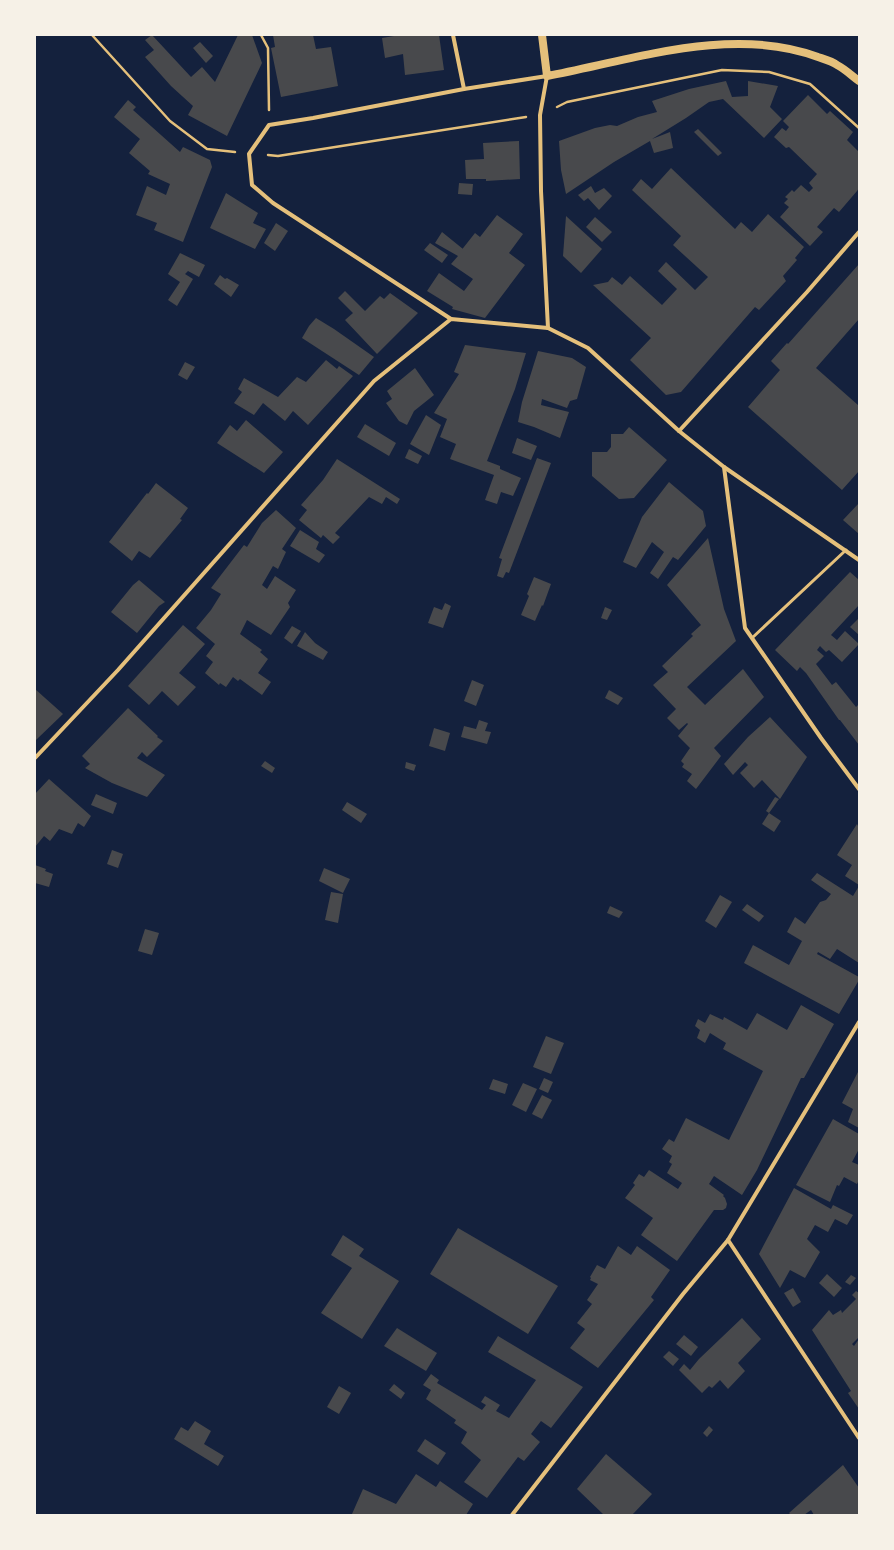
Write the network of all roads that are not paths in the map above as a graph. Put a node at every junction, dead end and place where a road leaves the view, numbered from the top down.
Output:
1 (453, 35) edge
2 (542, 35) edge
3 (547, 76) junction
4 (859, 81) edge
5 (464, 89) junction
6 (859, 232) edge
7 (451, 319) junction
8 (548, 328) junction
9 (679, 431) junction
10 (724, 467) junction
11 (846, 550) junction
12 (859, 560) edge
13 (752, 638) junction
14 (35, 758) edge
15 (859, 789) edge
16 (859, 1022) edge
17 (728, 1240) junction
18 (859, 1438) edge
19 (512, 1515) edge

1 - 5 street
2 - 3 main road
3 - 4 main road
3 - 5 street
3 - 8 street
5 - 7 street
6 - 9 street
7 - 8 street
7 - 14 street
8 - 9 street
9 - 10 street
10 - 11 street
10 - 13 street
11 - 12 street
11 - 13 lane
13 - 15 street
16 - 17 street
17 - 18 street
17 - 19 street

